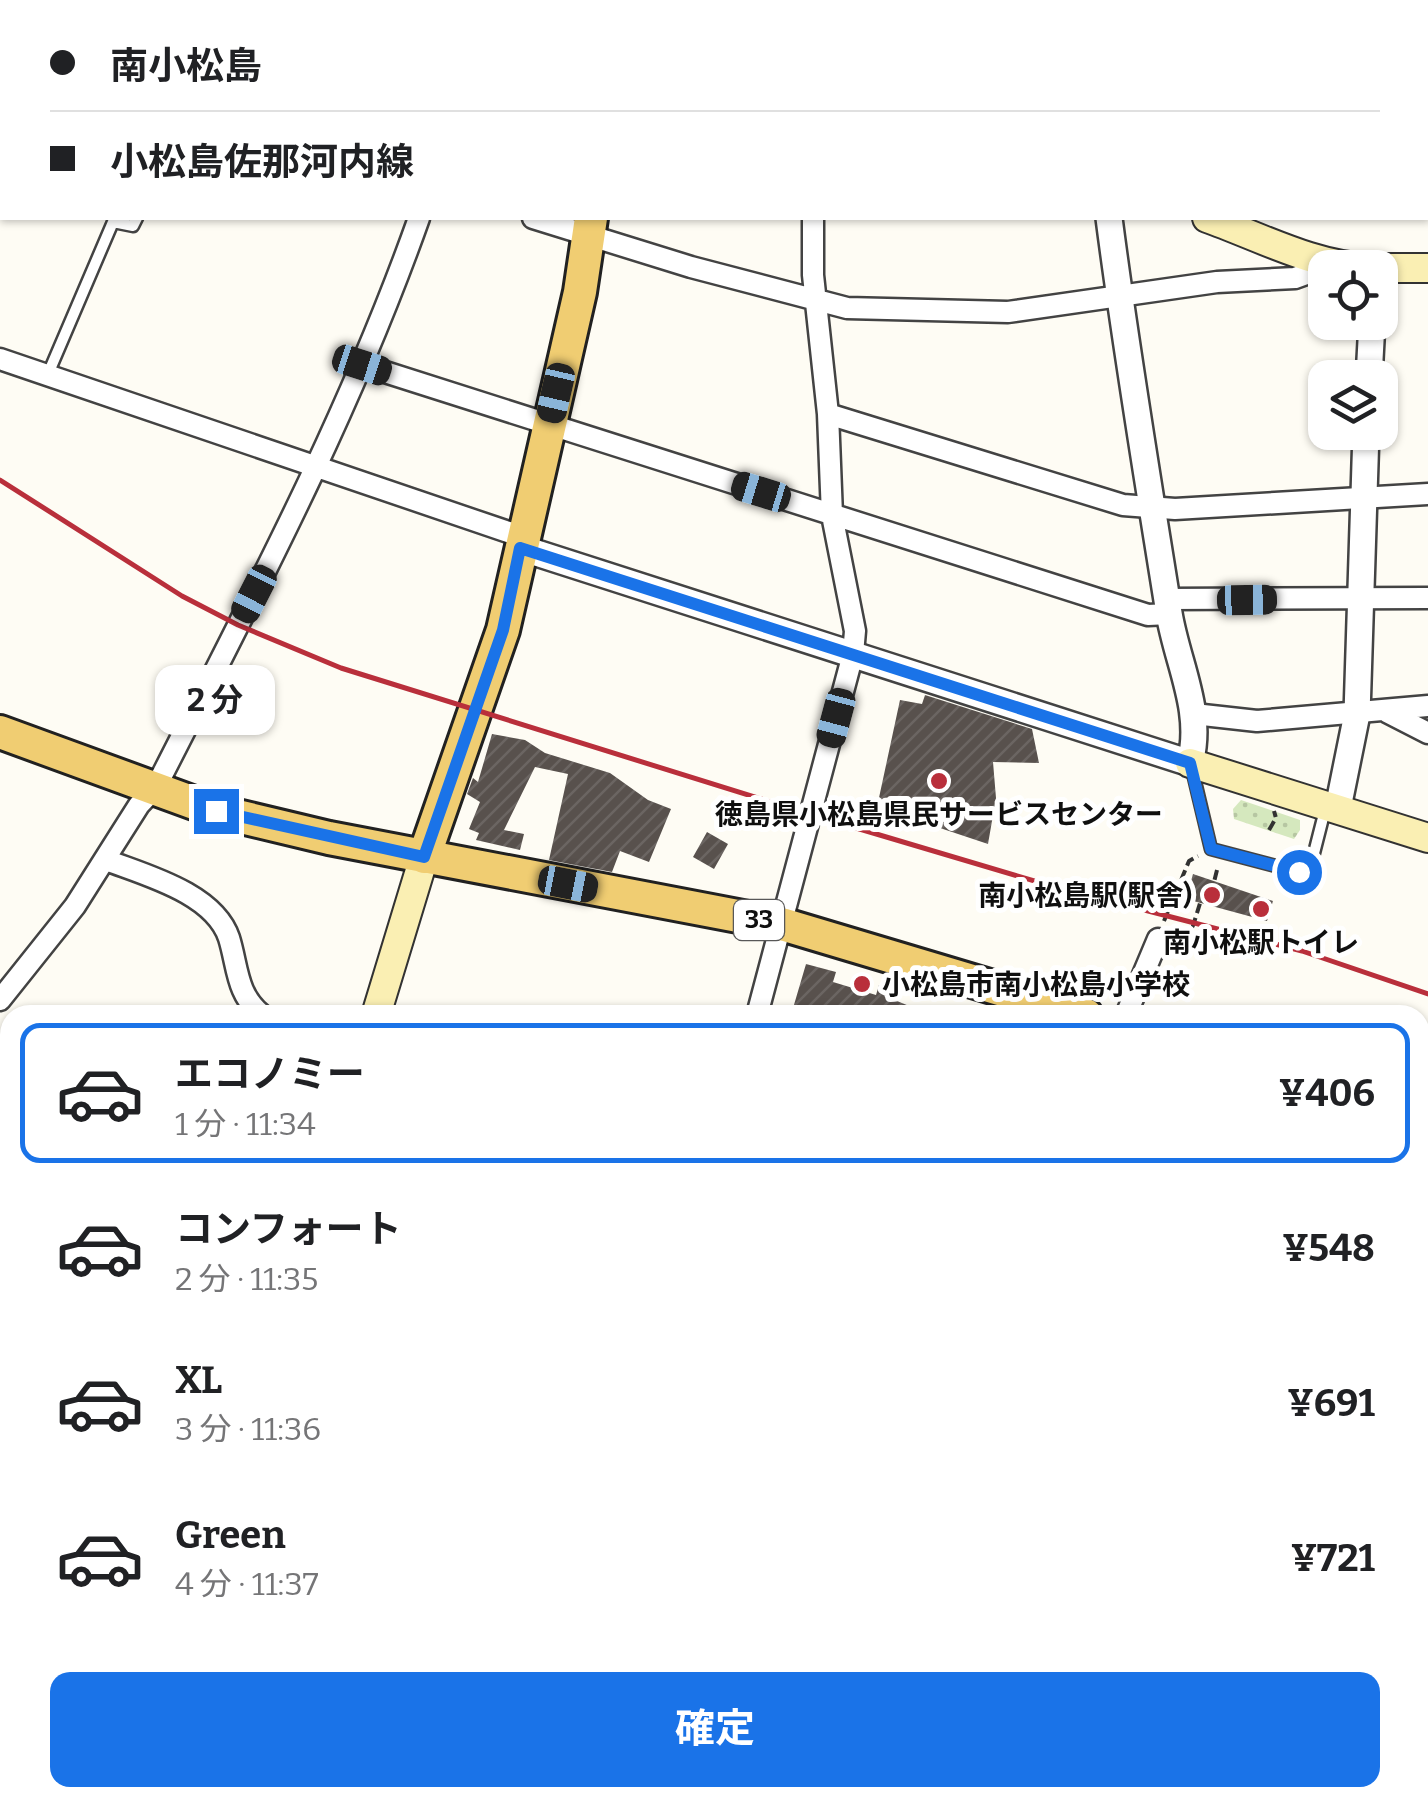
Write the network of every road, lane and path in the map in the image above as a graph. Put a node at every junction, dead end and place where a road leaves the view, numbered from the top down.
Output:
1 (0, 56) edge
2 (0, 66) edge
3 (136, 220) edge
4 (418, 220) edge
5 (547, 220) edge
6 (812, 220) edge
7 (1109, 220) edge
8 (1212, 220) edge
9 (590, 226) edge
10 (1308, 254) edge
11 (1398, 268) edge
12 (1428, 268) edge
13 (1308, 270) edge
14 (1119, 294) junction
15 (815, 302) junction
16 (0, 360) edge
17 (362, 365) junction
18 (48, 375) junction
19 (828, 414) junction
20 (548, 426) junction
21 (1365, 450) edge
22 (317, 468) junction
23 (1428, 494) edge
24 (1363, 498) junction
25 (1151, 508) junction
26 (832, 514) junction
27 (522, 542) junction
28 (1360, 598) junction
29 (1428, 598) edge
30 (1168, 607) junction
31 (854, 654) junction
32 (1428, 706) edge
33 (1387, 712) junction
34 (1194, 714) junction
35 (1357, 714) junction
36 (0, 732) edge
37 (1428, 732) edge
38 (1190, 763) junction
39 (156, 787) junction
40 (1332, 806) junction
41 (1274, 811) dead end
42 (1269, 830) dead end
43 (1428, 838) edge
44 (1211, 849) junction
45 (424, 857) junction
46 (106, 860) junction
47 (1217, 870) dead end
48 (785, 925) junction
49 (1158, 939) joint
50 (1260, 947) dead end
51 (0, 1000) edge
52 (255, 1005) edge
53 (379, 1005) edge
54 (760, 1005) edge
55 (1053, 1005) edge
56 (1130, 1005) edge

1 - 2 street
3 - 18 lane
4 - 17 street
5 - 9 street
6 - 15 street
7 - 14 street
8 - 10 main road
9 - 15 street
9 - 20 main road
11 - 12 main road
13 - 14 street
14 - 15 street
14 - 25 street
15 - 19 street
16 - 18 street
17 - 20 street
17 - 22 street
18 - 22 street
19 - 25 street
19 - 26 street
20 - 26 street
20 - 27 main road
21 - 24 street
22 - 27 street
22 - 39 street
23 - 24 street
24 - 25 street
24 - 28 street
25 - 30 street
26 - 30 street
26 - 31 street
27 - 31 street
27 - 45 main road
28 - 29 street
28 - 30 street
28 - 35 street
30 - 34 street
31 - 38 street
31 - 48 street
32 - 33 street
33 - 35 street
33 - 37 street
34 - 35 street
34 - 38 street
35 - 40 street
36 - 39 main road, 33
38 - 40 main road
38 - 44 lane
39 - 45 main road, 33
39 - 46 street
40 - 43 main road
40 - 44 lane
41 - 42 path
44 - 49 path
45 - 48 main road, 33
45 - 53 main road
46 - 51 street
46 - 52 street
47 - 50 path
48 - 54 street
48 - 55 main road, 33
49 - 56 street

